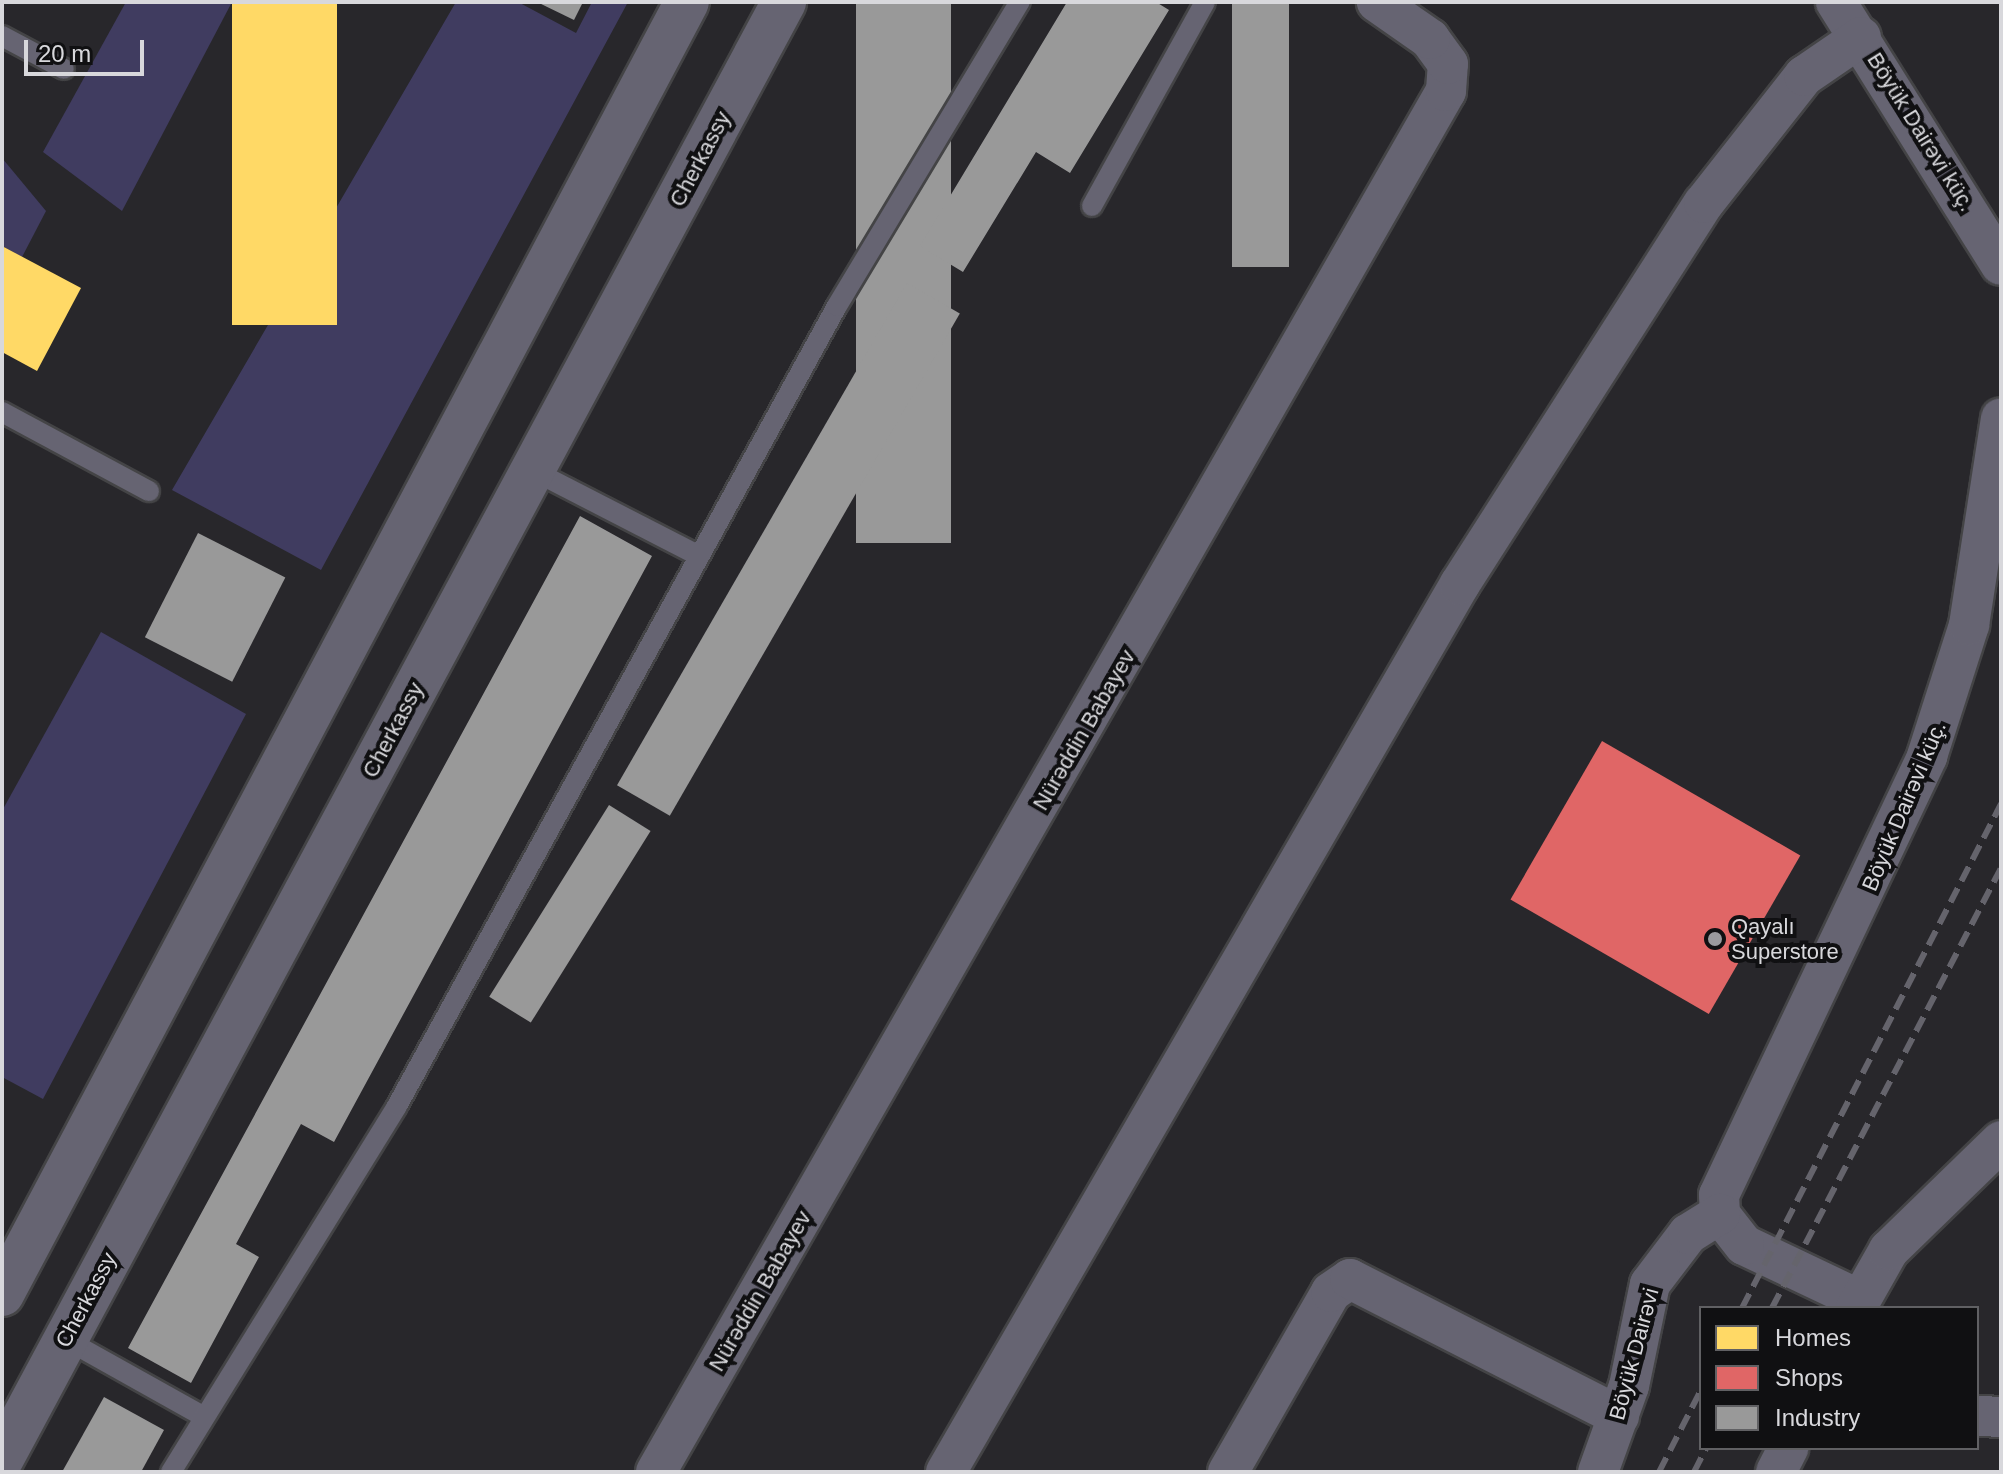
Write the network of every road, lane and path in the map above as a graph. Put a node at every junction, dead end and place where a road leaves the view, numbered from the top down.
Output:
1 (687, 2) edge
2 (784, 2) edge
3 (1020, 2) edge
4 (1205, 2) edge
5 (1377, 2) edge
6 (1836, 2) edge
7 (2, 36) edge
8 (1861, 37) junction
9 (64, 69) dead end
10 (1092, 206) dead end
11 (2001, 265) edge
12 (2, 412) edge
13 (2001, 418) edge
14 (532, 470) junction
15 (149, 491) dead end
16 (699, 556) junction
17 (2001, 1141) edge
18 (1720, 1214) junction
19 (2, 1294) edge
20 (1858, 1304) edge
21 (65, 1339) junction
22 (203, 1416) junction
23 (1619, 1416) junction
24 (1979, 1416) edge
25 (2001, 1417) edge
26 (1787, 1450) edge
27 (2, 1458) edge
28 (171, 1472) edge
29 (656, 1472) edge
30 (946, 1472) edge
31 (1228, 1472) edge
32 (1598, 1472) edge
33 (1776, 1472) edge

1 - 19 street
2 - 14 street, Cherkassy
3 - 16 lane
4 - 10 lane
5 - 29 street, Nürəddin Babayev
6 - 8 street, Böyük Dairəvi küç.
7 - 9 lane
8 - 11 street, Böyük Dairəvi küç.
8 - 30 street
12 - 15 lane
13 - 18 street, Böyük Dairəvi küç.
14 - 16 lane
14 - 21 street, Cherkassy
16 - 22 lane
17 - 20 street
18 - 20 street
18 - 23 street, Böyük Dairəvi
21 - 22 lane
21 - 27 street, Cherkassy
22 - 28 lane
23 - 31 street
23 - 32 street, Böyük Dairəvi
24 - 25 street
26 - 33 street

